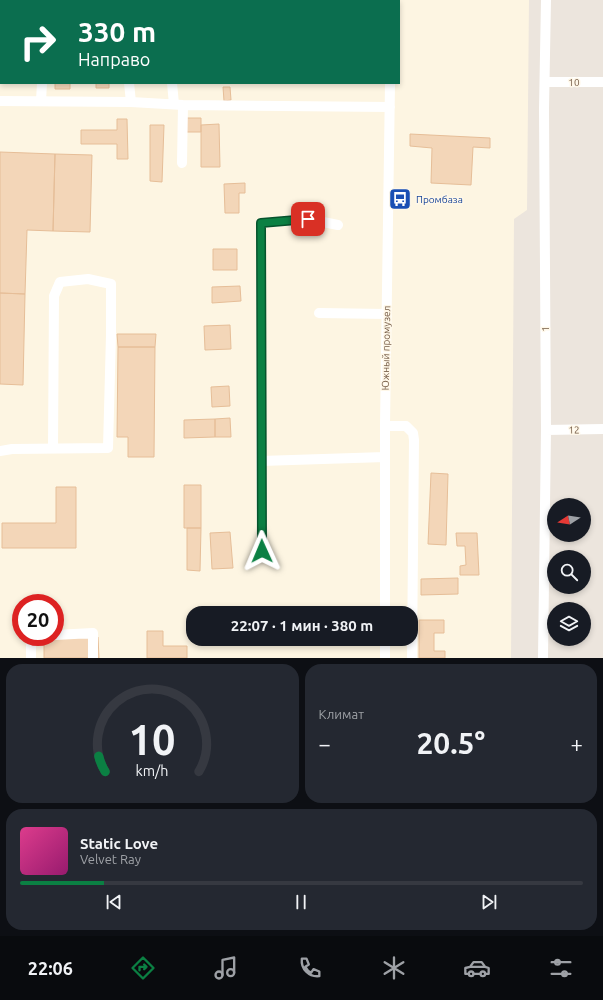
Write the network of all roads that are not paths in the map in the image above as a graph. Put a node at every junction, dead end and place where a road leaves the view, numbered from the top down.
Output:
1 (546, 0) edge
2 (545, 82) junction
3 (603, 82) edge
4 (42, 84) edge
5 (129, 84) edge
6 (172, 84) edge
7 (390, 84) edge
8 (0, 101) edge
9 (41, 101) junction
10 (131, 102) junction
11 (179, 105) junction
12 (390, 107) junction
13 (182, 163) dead end
14 (338, 225) dead end
15 (319, 312) dead end
16 (387, 314) junction
17 (385, 426) junction
18 (603, 429) edge
19 (546, 430) junction
20 (53, 448) junction
21 (0, 451) edge
22 (385, 456) junction
23 (261, 461) junction
24 (262, 551) dead end
25 (385, 606) edge
26 (64, 635) edge
27 (31, 646) edge
28 (385, 646) edge
29 (31, 658) edge
30 (93, 658) edge
31 (385, 658) edge
32 (412, 658) edge
33 (543, 658) edge

1 - 2 street, 1 / 1
2 - 3 street, 10 / 10
2 - 19 street, 1 / 1
4 - 9 street
5 - 10 street
6 - 11 street
7 - 12 street, Южный промузел
8 - 9 street
9 - 10 street
10 - 11 street
11 - 12 street
11 - 13 street
12 - 16 street, Южный промузел
14 - 23 street
15 - 16 street
16 - 17 street, Южный промузел
17 - 22 street, Южный промузел
17 - 32 street
18 - 19 street, 12 / 12
19 - 33 street, 1 / 1
20 - 20 street
20 - 21 street
22 - 23 street
22 - 25 street, Южный промузел
23 - 24 street
26 - 30 street
27 - 29 street
28 - 31 street

